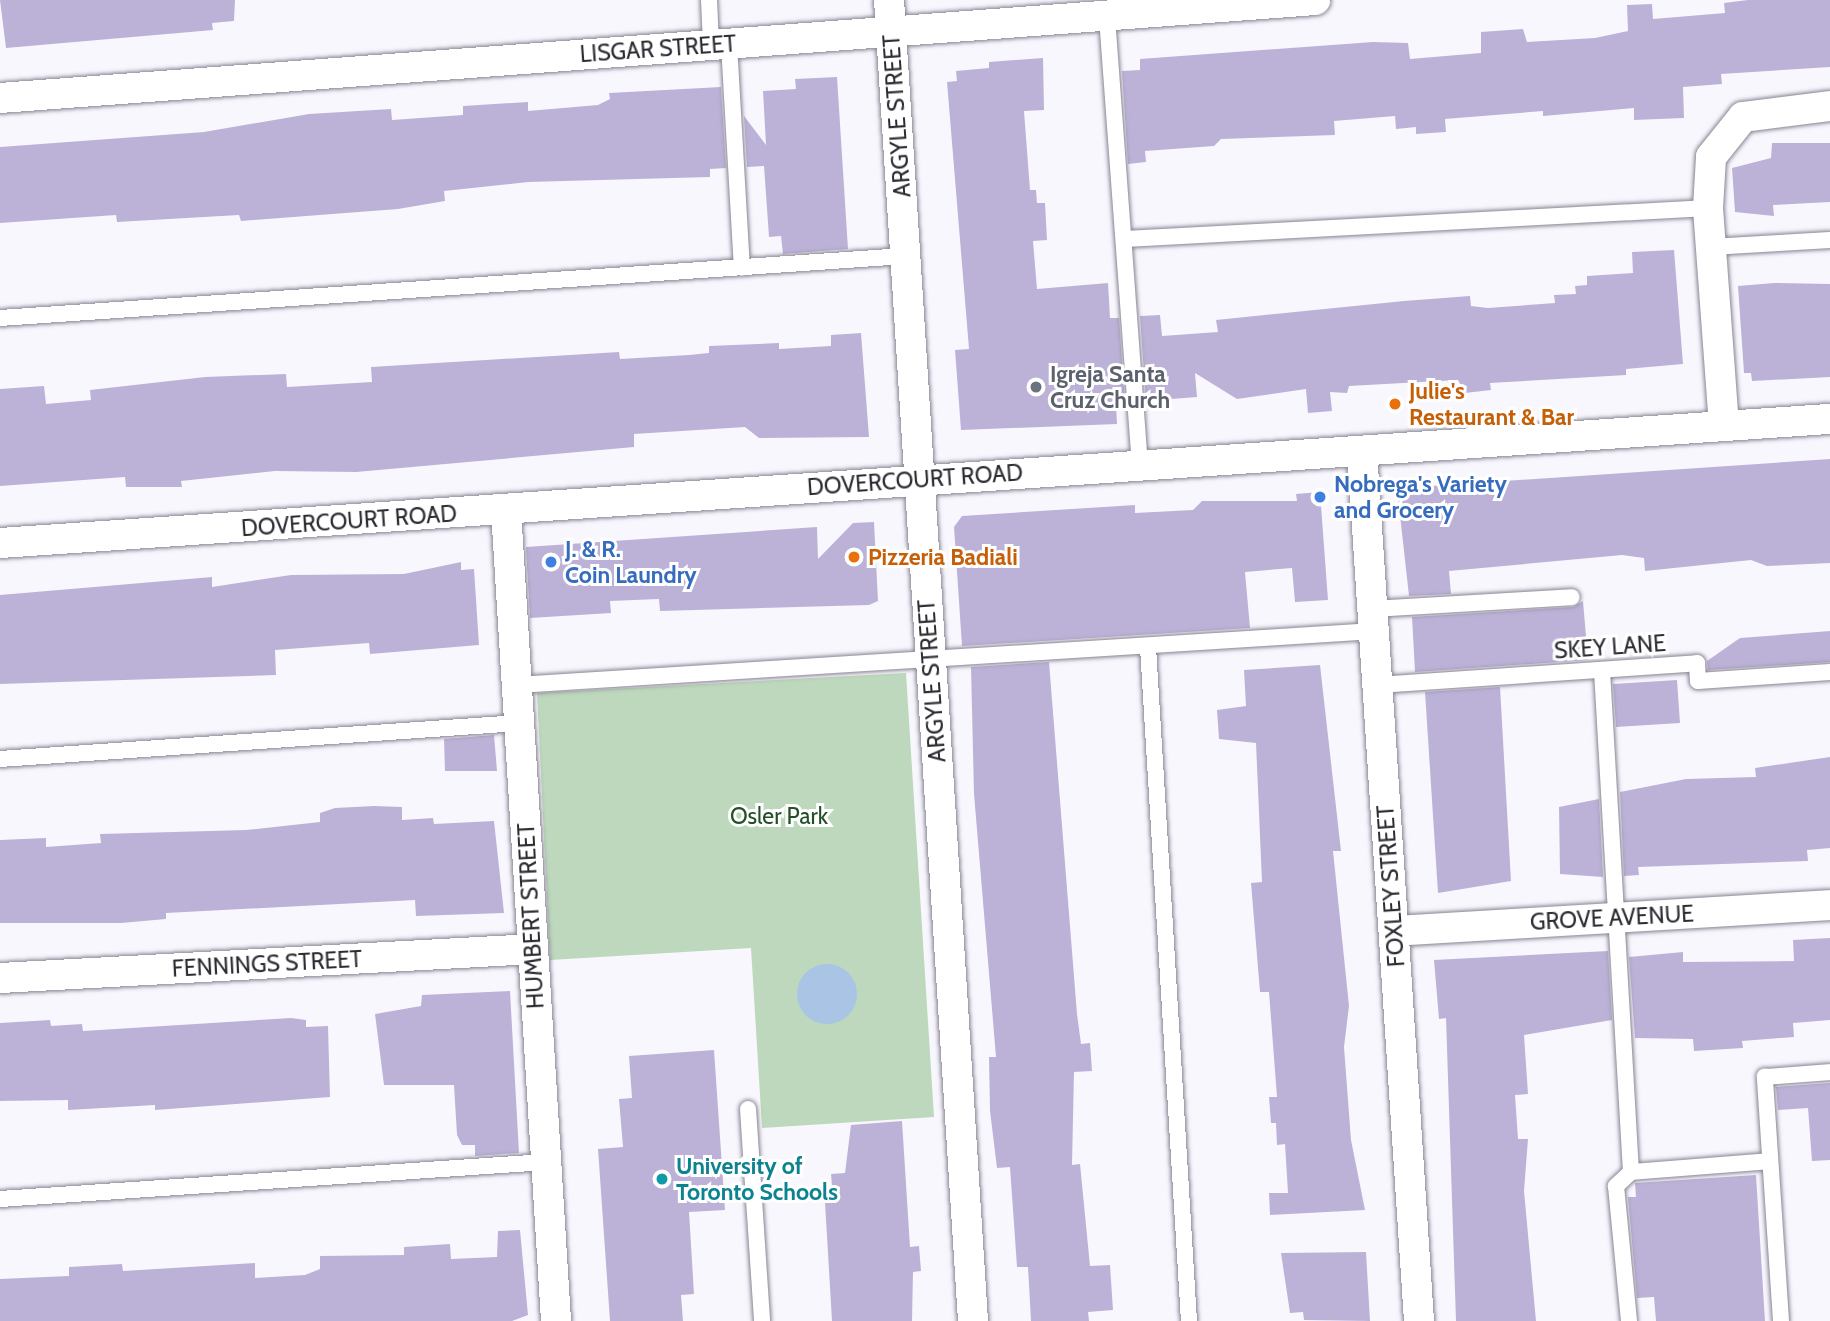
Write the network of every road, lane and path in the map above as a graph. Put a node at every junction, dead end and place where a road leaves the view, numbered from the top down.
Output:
1 (709, 0) edge
2 (889, 0) edge
3 (1315, 0) edge
4 (1070, 9) edge
5 (1107, 17) junction
6 (892, 34) junction
7 (720, 44) junction
8 (0, 98) edge
9 (1830, 106) edge
10 (1708, 208) junction
11 (1125, 239) junction
12 (1830, 240) edge
13 (1712, 247) junction
14 (905, 256) junction
15 (742, 268) junction
16 (0, 318) edge
17 (1830, 419) edge
18 (1724, 426) junction
19 (1362, 451) junction
20 (1140, 466) junction
21 (920, 479) junction
22 (506, 510) junction
23 (0, 543) edge
24 (1572, 597) dead end
25 (1373, 620) junction
26 (1148, 647) junction
27 (930, 661) junction
28 (1602, 671) junction
29 (1830, 672) edge
30 (517, 685) junction
31 (1378, 685) junction
32 (519, 723) junction
33 (0, 759) edge
34 (1830, 905) edge
35 (1615, 918) junction
36 (1394, 931) junction
37 (533, 949) junction
38 (0, 978) edge
39 (1830, 1072) edge
40 (748, 1109) dead end
41 (546, 1161) junction
42 (1770, 1161) junction
43 (1631, 1172) junction
44 (0, 1199) edge
45 (556, 1321) edge
46 (762, 1321) edge
47 (973, 1321) edge
48 (1189, 1321) edge
49 (1419, 1321) edge
50 (1629, 1321) edge
51 (1782, 1321) edge

1 - 7 lane
2 - 6 street, ARGYLE STREET
3 - 5 street, LISGAR STREET
4 - 5 street, LISGAR STREET
4 - 6 street, LISGAR STREET
5 - 11 lane
6 - 7 street, LISGAR STREET
6 - 14 street, ARGYLE STREET
7 - 8 street, LISGAR STREET
7 - 15 lane
9 - 10 street
10 - 11 lane
10 - 13 street
11 - 20 lane
12 - 13 lane
13 - 18 street
14 - 15 lane
14 - 21 street, ARGYLE STREET
15 - 16 lane
17 - 18 street, DOVERCOURT ROAD
18 - 19 street, DOVERCOURT ROAD
19 - 20 street, DOVERCOURT ROAD
19 - 25 street, FOXLEY STREET
20 - 21 street, DOVERCOURT ROAD
21 - 22 street, DOVERCOURT ROAD
21 - 27 street, ARGYLE STREET
22 - 23 street, DOVERCOURT ROAD
22 - 30 street, HUMBERT STREET
24 - 25 lane
25 - 26 lane
25 - 31 street, FOXLEY STREET
26 - 27 lane
26 - 48 lane
27 - 30 lane
27 - 47 street, ARGYLE STREET
28 - 29 lane, SKEY LANE
28 - 31 lane, SKEY LANE
28 - 35 lane
30 - 32 street, HUMBERT STREET
31 - 36 street, FOXLEY STREET
32 - 33 lane
32 - 37 street, HUMBERT STREET
34 - 35 street, GROVE AVENUE
35 - 36 street, GROVE AVENUE
35 - 43 lane
36 - 49 street, FOXLEY STREET
37 - 38 street, FENNINGS STREET
37 - 41 street, HUMBERT STREET
39 - 42 lane
40 - 46 lane
41 - 44 lane
41 - 45 street, HUMBERT STREET
42 - 43 lane
42 - 51 lane
43 - 50 lane

